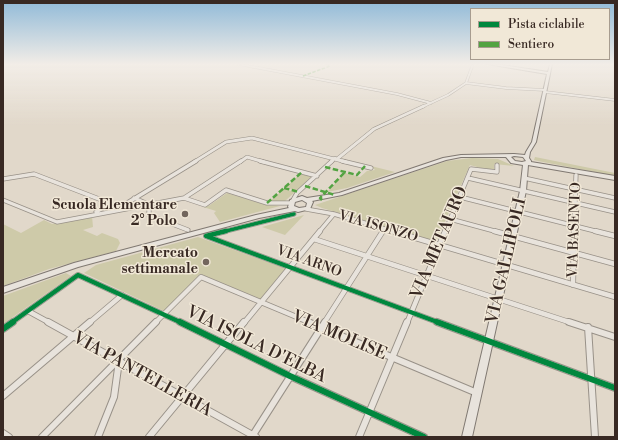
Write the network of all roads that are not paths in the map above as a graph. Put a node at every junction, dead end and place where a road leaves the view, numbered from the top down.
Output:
1 (347, 85) edge
2 (464, 85) edge
3 (478, 85) edge
4 (546, 85) edge
5 (545, 91) junction
6 (615, 100) edge
7 (431, 103) junction
8 (534, 142) junction
9 (336, 158) junction
10 (512, 158) junction
11 (527, 161) junction
12 (497, 165) dead end
13 (371, 168) dead end
14 (576, 175) dead end
15 (317, 176) junction
16 (468, 178) junction
17 (524, 178) junction
18 (615, 178) edge
19 (3, 179) edge
20 (575, 189) junction
21 (300, 191) junction
22 (523, 191) junction
23 (460, 197) junction
24 (134, 198) junction
25 (184, 198) junction
26 (615, 198) edge
27 (3, 200) edge
28 (291, 202) junction
29 (574, 202) junction
30 (111, 203) junction
31 (307, 203) junction
32 (149, 204) junction
33 (119, 208) junction
34 (294, 211) junction
35 (518, 212) junction
36 (615, 212) edge
37 (93, 214) junction
38 (334, 214) junction
39 (258, 216) junction
40 (450, 219) junction
41 (575, 226) junction
42 (384, 229) junction
43 (188, 230) dead end
44 (512, 235) junction
45 (615, 236) edge
46 (314, 238) junction
47 (439, 245) junction
48 (574, 252) junction
49 (366, 256) junction
50 (615, 264) edge
51 (506, 265) junction
52 (290, 267) junction
53 (426, 275) junction
54 (573, 285) junction
55 (346, 288) junction
56 (3, 290) edge
57 (122, 295) junction
58 (615, 297) edge
59 (498, 299) junction
60 (261, 303) junction
61 (28, 311) junction
62 (411, 311) junction
63 (164, 314) junction
64 (321, 328) junction
65 (588, 328) junction
66 (3, 329) edge
67 (73, 337) junction
68 (615, 337) edge
69 (489, 342) junction
70 (227, 344) junction
71 (392, 358) junction
72 (119, 361) junction
73 (290, 376) junction
74 (592, 380) junction
75 (615, 388) edge
76 (477, 393) junction
77 (3, 396) edge
78 (182, 397) junction
79 (369, 412) junction
80 (3, 433) edge
81 (151, 436) edge
82 (255, 436) edge
83 (9, 437) edge
84 (42, 437) edge
85 (98, 437) edge
86 (359, 437) edge
87 (424, 437) edge
88 (467, 437) edge
89 (595, 437) edge

1 - 7 street
2 - 7 street
3 - 5 street
4 - 5 main road, VIA GALLIPOLI
5 - 6 street
5 - 8 main road, VIA GALLIPOLI
7 - 9 street
8 - 10 main road
8 - 11 main road, VIA GALLIPOLI
9 - 13 street
9 - 15 street
9 - 24 street
10 - 11 main road
10 - 11 main road
10 - 17 main road, VIA GALLIPOLI
10 - 31 main road
11 - 17 main road, VIA GALLIPOLI
11 - 18 main road
12 - 16 street, VIA METAURO
14 - 20 street, VIA BASENTO
15 - 21 street
15 - 25 street
16 - 22 street
16 - 23 street, VIA METAURO
17 - 20 street
17 - 22 main road, VIA GALLIPOLI
19 - 30 street
20 - 26 street
20 - 29 street, VIA BASENTO
21 - 28 street
21 - 31 street
22 - 29 street
22 - 35 main road, VIA GALLIPOLI
23 - 35 street
23 - 40 street, VIA METAURO
24 - 32 street
24 - 33 street
25 - 28 street
25 - 32 street
27 - 37 street
28 - 31 main road
28 - 34 main road
28 - 39 main road
29 - 36 street
29 - 41 street, VIA BASENTO
30 - 33 street
30 - 37 street
31 - 34 main road
31 - 38 street, VIA ISONZO
32 - 33 street
32 - 43 street
33 - 37 street
34 - 39 main road
34 - 52 street, VIA ARNO
35 - 41 street
35 - 44 main road, VIA GALLIPOLI
38 - 42 street, VIA ISONZO
38 - 46 street
39 - 56 main road
40 - 44 street
40 - 47 street, VIA METAURO
41 - 45 street
41 - 48 street, VIA BASENTO
42 - 47 street, VIA ISONZO
42 - 49 street
44 - 48 street
44 - 51 main road, VIA GALLIPOLI
46 - 49 street
46 - 52 street
47 - 51 street, VIA ISONZO
47 - 53 street, VIA METAURO
48 - 50 street
48 - 54 street, VIA BASENTO
49 - 53 street
49 - 55 street
51 - 54 street, VIA ISONZO
51 - 59 main road, VIA GALLIPOLI
52 - 55 street, VIA ARNO
52 - 60 street
53 - 59 street
53 - 62 street, VIA METAURO
54 - 58 street, VIA ISONZO
55 - 62 street, VIA ARNO
55 - 64 street
57 - 61 street, VIA ISOLA D'ELBA
57 - 63 street, VIA ISOLA D'ELBA
57 - 67 street
59 - 65 street
59 - 69 main road, VIA GALLIPOLI
60 - 63 street, VIA MOLISE
60 - 64 street, VIA MOLISE
60 - 70 street
61 - 66 street
61 - 67 street, VIA PANTELLERIA
62 - 69 street, VIA ARNO
62 - 71 street, VIA METAURO
63 - 70 street, VIA ISOLA D'ELBA
63 - 72 street
64 - 71 street, VIA MOLISE
64 - 73 street
65 - 68 street
65 - 74 street
67 - 72 street, VIA PANTELLERIA
67 - 77 street
69 - 74 street, VIA ARNO
69 - 76 main road, VIA GALLIPOLI
70 - 73 street, VIA ISOLA D'ELBA
70 - 78 street
71 - 76 street, VIA MOLISE
71 - 79 street, VIA METAURO
72 - 78 street, VIA PANTELLERIA
72 - 84 street
72 - 85 street
73 - 79 street, VIA ISOLA D'ELBA
73 - 82 street
74 - 75 street, VIA ARNO
74 - 89 street
76 - 88 main road, VIA GALLIPOLI
78 - 81 street
78 - 82 street, VIA PANTELLERIA
79 - 86 street, VIA METAURO
79 - 87 street, VIA ISOLA D'ELBA
80 - 83 street

